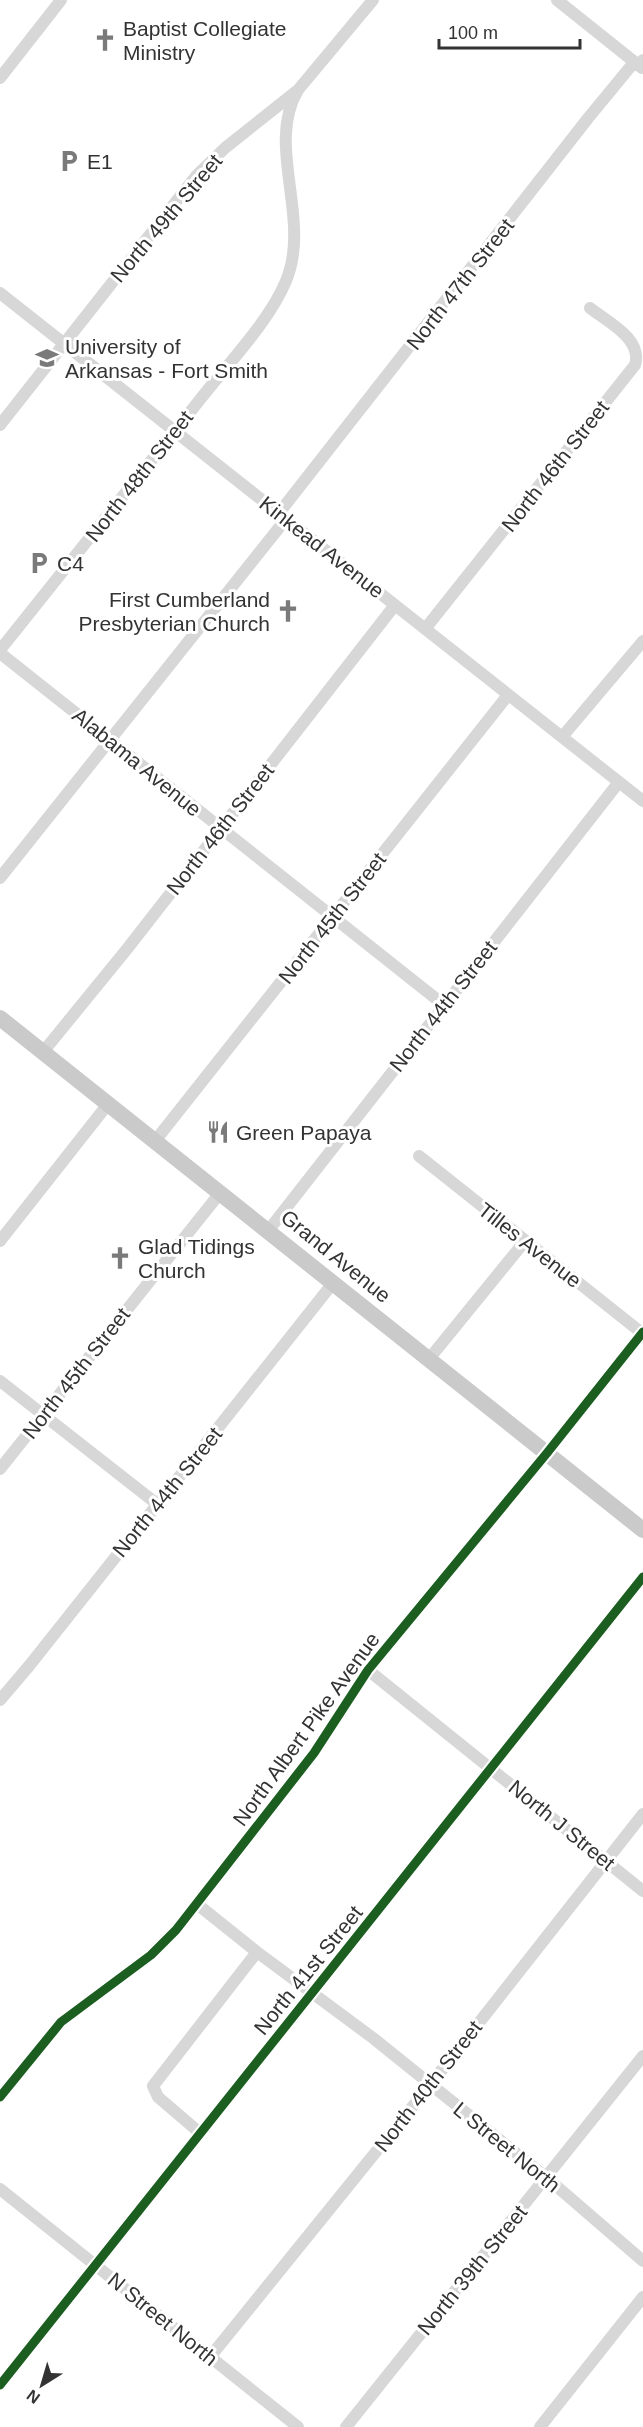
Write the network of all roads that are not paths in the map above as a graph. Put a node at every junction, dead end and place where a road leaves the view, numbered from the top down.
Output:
1 (61, 0) edge
2 (373, 0) edge
3 (557, 0) edge
4 (641, 64) edge
5 (0, 78) edge
6 (298, 90) junction
7 (0, 293) edge
8 (590, 308) dead end
9 (64, 345) junction
10 (0, 425) edge
11 (175, 431) junction
12 (283, 516) junction
13 (395, 605) junction
14 (425, 629) junction
15 (643, 641) edge
16 (0, 651) edge
17 (508, 695) junction
18 (562, 737) junction
19 (110, 740) junction
20 (619, 782) junction
21 (643, 801) edge
22 (220, 829) junction
23 (0, 878) edge
24 (332, 917) junction
25 (444, 1005) junction
26 (0, 1018) edge
27 (43, 1052) junction
28 (108, 1104) junction
29 (155, 1141) junction
30 (419, 1156) dead end
31 (220, 1193) junction
32 (268, 1231) junction
33 (0, 1241) edge
34 (525, 1241) junction
35 (333, 1283) junction
36 (641, 1338) edge
37 (429, 1359) junction
38 (0, 1381) edge
39 (43, 1415) junction
40 (547, 1453) junction
41 (0, 1469) edge
42 (157, 1504) junction
43 (643, 1530) edge
44 (643, 1577) edge
45 (368, 1670) junction
46 (0, 1700) edge
47 (490, 1768) junction
48 (643, 1814) edge
49 (606, 1861) junction
50 (643, 1891) edge
51 (197, 1904) junction
52 (257, 1952) junction
53 (312, 1994) junction
54 (643, 2056) edge
55 (430, 2085) junction
56 (0, 2097) edge
57 (200, 2133) junction
58 (547, 2178) junction
59 (0, 2189) edge
60 (643, 2261) edge
61 (95, 2265) junction
62 (643, 2297) edge
63 (210, 2357) junction
64 (0, 2385) edge
65 (298, 2427) edge
66 (346, 2427) edge
67 (540, 2427) edge

1 - 5 street
2 - 6 street, North 49th Street
3 - 4 street
4 - 12 street, North 47th Street
6 - 9 street, North 49th Street
6 - 11 street, North 48th Street
7 - 9 street, Kinkead Avenue
8 - 14 street, North 46th Street
9 - 10 street, North 49th Street
9 - 11 street, Kinkead Avenue
11 - 12 street, Kinkead Avenue
11 - 16 street, North 48th Street
12 - 13 street, Kinkead Avenue
12 - 19 street, North 47th Street
13 - 14 street, Kinkead Avenue
13 - 22 street, North 46th Street
14 - 17 street, Kinkead Avenue
15 - 18 street
16 - 19 street, Alabama Avenue
17 - 18 street, Kinkead Avenue
17 - 24 street, North 45th Street
18 - 20 street, Kinkead Avenue
19 - 22 street, Alabama Avenue
19 - 23 street, North 47th Street
20 - 21 street, Kinkead Avenue
20 - 25 street, North 44th Street
22 - 24 street, Alabama Avenue
22 - 27 street, North 46th Street
24 - 25 street, Alabama Avenue
24 - 29 street, North 45th Street
25 - 32 street, North 44th Street
26 - 27 main road, Grand Avenue
27 - 28 main road, Grand Avenue
28 - 29 main road, Grand Avenue
28 - 33 street
29 - 31 main road, Grand Avenue
30 - 34 street, Tilles Avenue
31 - 32 main road, Grand Avenue
31 - 39 street, North 45th Street
32 - 35 main road, Grand Avenue
34 - 36 street, Tilles Avenue
34 - 37 street
35 - 37 main road, Grand Avenue
35 - 42 street, North 44th Street
36 - 40 street, North Albert Pike Avenue
37 - 40 main road, Grand Avenue
38 - 39 street
39 - 41 street, North 45th Street
39 - 42 street
40 - 43 main road, Grand Avenue
40 - 45 street, North Albert Pike Avenue
42 - 46 street, North 44th Street
44 - 47 street, North 41st Street
45 - 47 street, North J Street
45 - 51 street, North Albert Pike Avenue
47 - 49 street, North J Street
47 - 53 street, North 41st Street
48 - 49 street, North 40th Street
49 - 50 street, North J Street
49 - 55 street, North 40th Street
51 - 52 street, L Street North
51 - 56 street, North Albert Pike Avenue
52 - 53 street, L Street North
52 - 57 street
53 - 55 street, L Street North
53 - 57 street, North 41st Street
54 - 58 street, North 39th Street
55 - 58 street, L Street North
55 - 63 street, North 40th Street
57 - 61 street, North 41st Street
58 - 60 street, L Street North
58 - 66 street, North 39th Street
59 - 61 street, N Street North
61 - 63 street, N Street North
61 - 64 street, North 41st Street
62 - 67 street
63 - 65 street, N Street North

